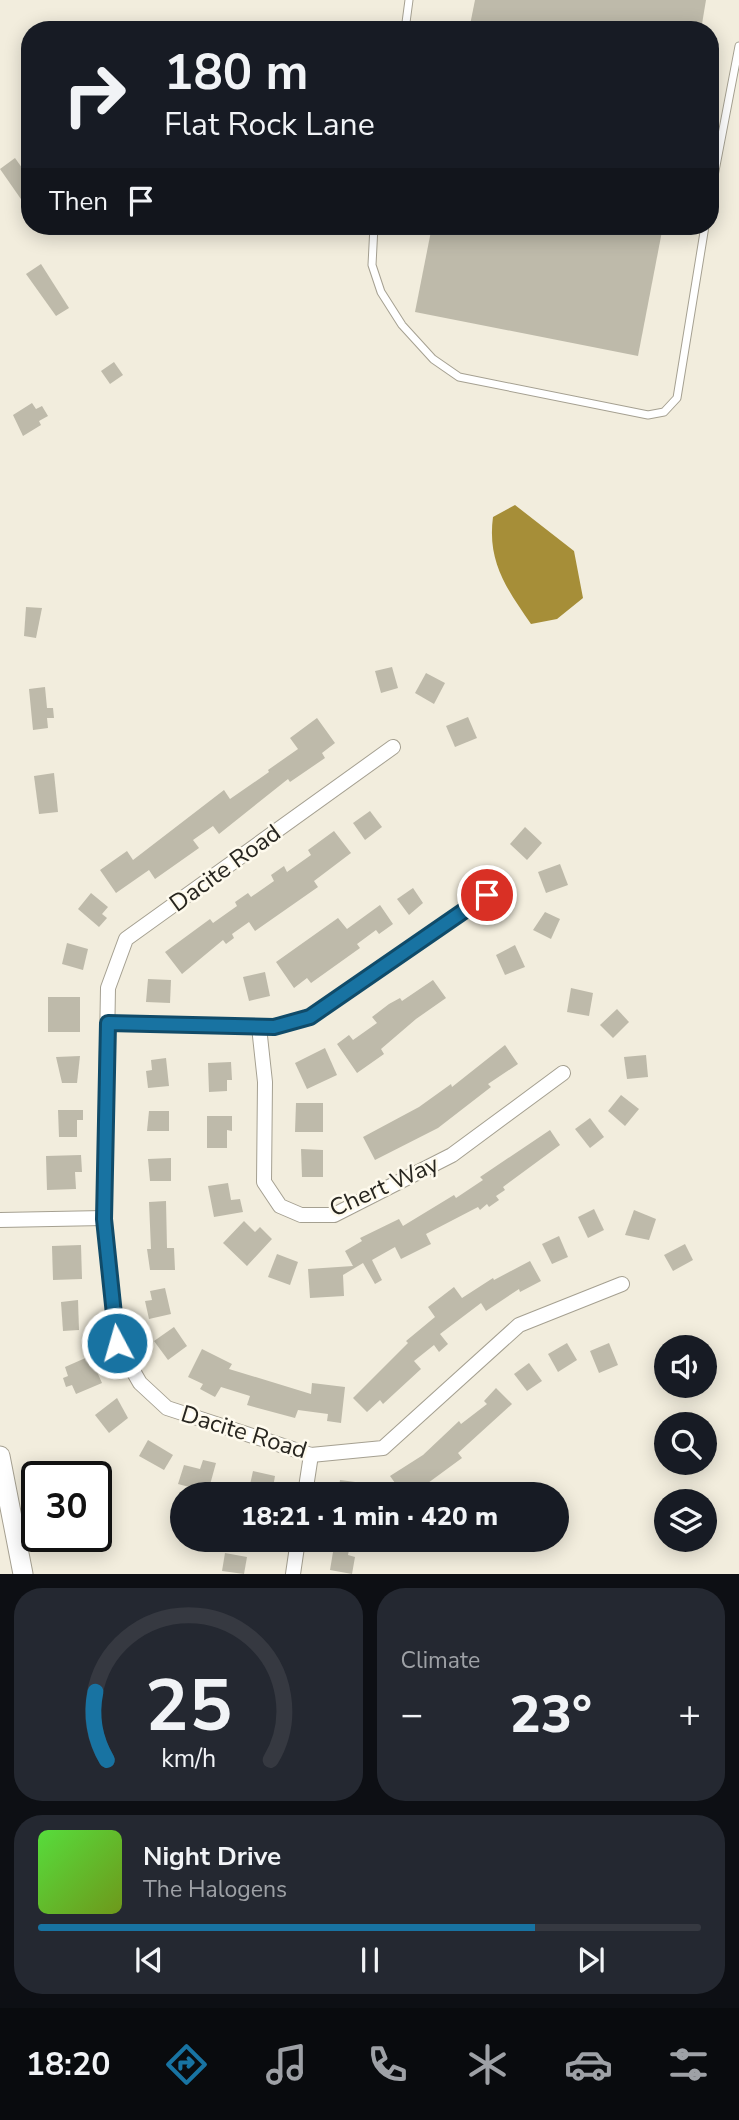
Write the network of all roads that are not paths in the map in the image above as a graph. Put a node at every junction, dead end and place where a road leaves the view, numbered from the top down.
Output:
1 (409, 0) edge
2 (406, 21) edge
3 (739, 46) edge
4 (719, 150) edge
5 (374, 235) edge
6 (704, 235) edge
7 (393, 747) dead end
8 (487, 895) dead end
9 (108, 1023) junction
10 (259, 1027) junction
11 (563, 1073) dead end
12 (104, 1219) junction
13 (0, 1220) edge
14 (622, 1284) dead end
15 (311, 1455) junction
16 (0, 1456) edge
17 (307, 1482) edge
18 (297, 1552) edge
19 (23, 1574) edge
20 (293, 1574) edge

1 - 2 lane
3 - 4 lane
5 - 6 lane
7 - 9 street, Dacite Road
8 - 10 street
9 - 10 street
9 - 12 street, Dacite Road
10 - 11 street, Chert Way
12 - 13 street
12 - 15 street, Dacite Road
14 - 15 street, Dacite Road
15 - 17 street
16 - 19 main road
18 - 20 street

